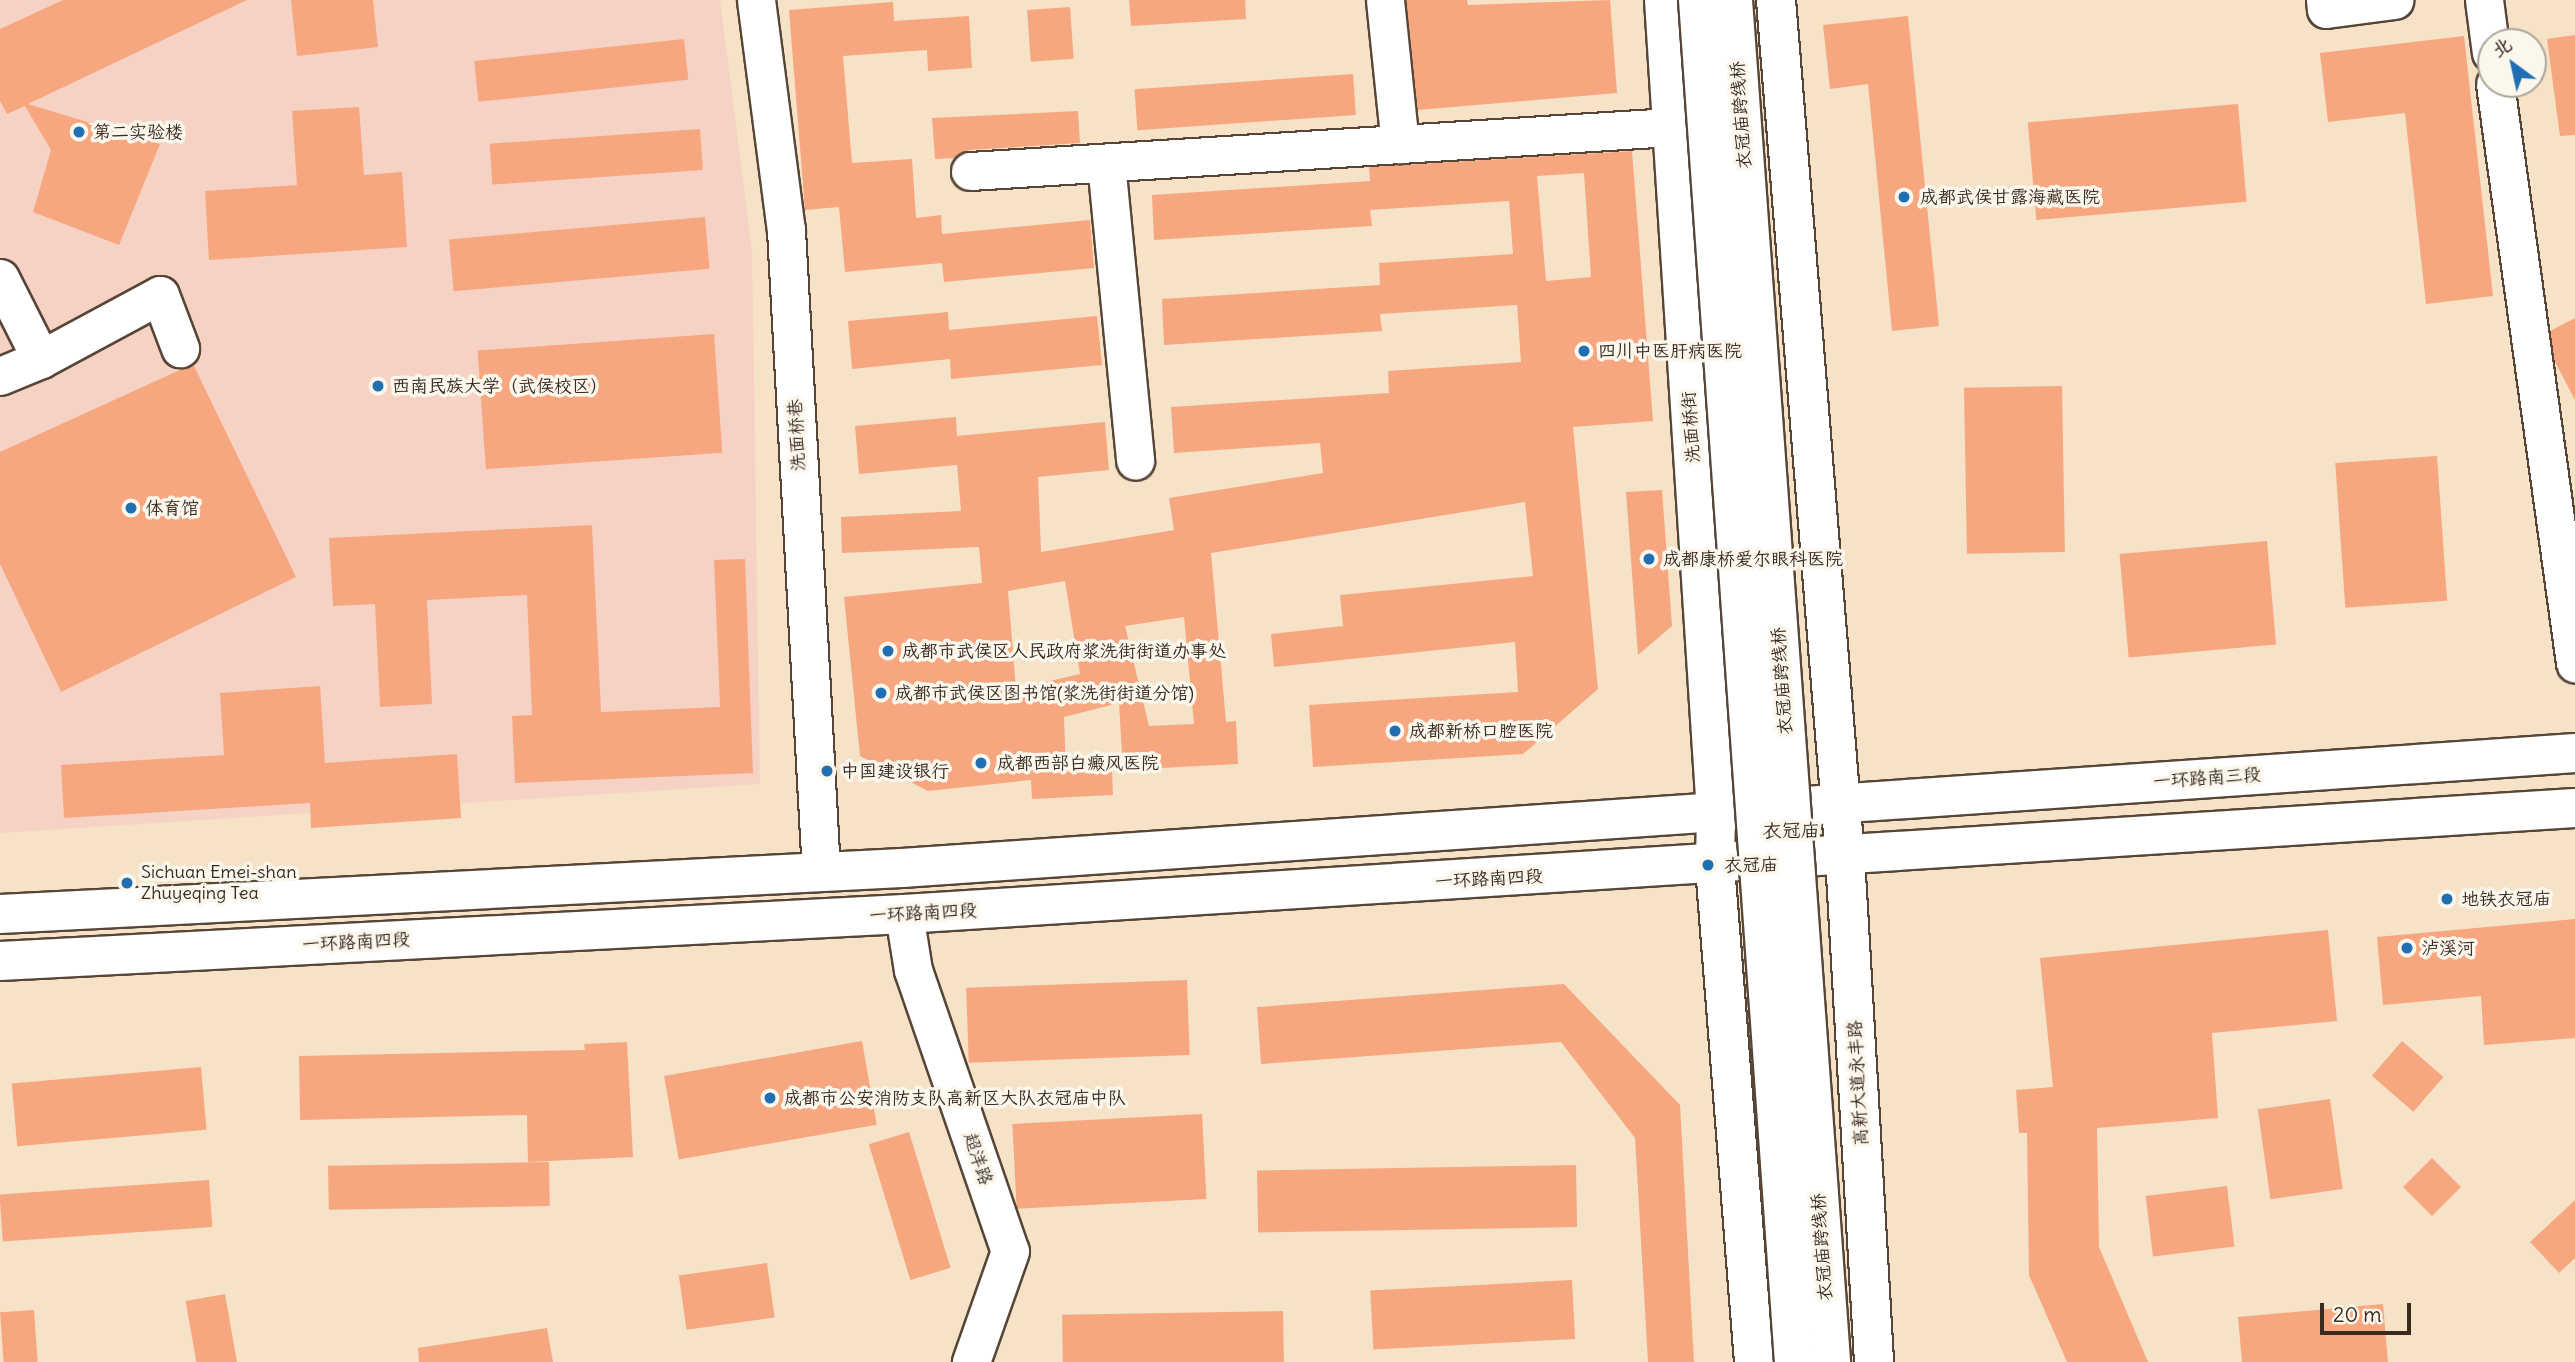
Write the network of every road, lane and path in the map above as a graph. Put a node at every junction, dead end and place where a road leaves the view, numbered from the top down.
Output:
1 (757, 0) edge
2 (1385, 0) edge
3 (1664, 0) edge
4 (1698, 0) edge
5 (1733, 0) edge
6 (1776, 0) edge
7 (2325, 0) edge
8 (2394, 0) edge
9 (2484, 0) edge
10 (2488, 28) edge
11 (2497, 98) edge
12 (1672, 127) junction
13 (1401, 144) junction
14 (1106, 163) junction
15 (970, 171) dead end
16 (0, 278) edge
17 (180, 348) dead end
18 (41, 359) junction
19 (0, 376) edge
20 (1135, 461) dead end
21 (2575, 663) edge
22 (2575, 753) edge
23 (1839, 803) junction
24 (2575, 808) edge
25 (1716, 811) junction
26 (1845, 857) junction
27 (1715, 866) junction
28 (821, 872) junction
29 (0, 914) edge
30 (904, 914) junction
31 (0, 961) edge
32 (971, 1362) edge
33 (1754, 1362) edge
34 (1794, 1362) edge
35 (1830, 1362) edge
36 (1874, 1362) edge

1 - 28 street, 洗面桥巷
2 - 13 street
3 - 12 main road, 洗面桥街
4 - 34 main road, 衣冠庙跨线桥, bridge
5 - 35 main road, 衣冠庙跨线桥, bridge
6 - 23 main road
7 - 8 street
9 - 10 street
11 - 21 street
12 - 13 street
12 - 25 main road, 洗面桥街
13 - 14 street
14 - 15 street
14 - 20 street
16 - 18 street
17 - 18 street
18 - 19 street
22 - 23 main road, 一环路南三段
23 - 25 main road
23 - 26 main road, 高新大道永丰路
24 - 26 main road
25 - 27 main road
25 - 28 main road
26 - 27 main road, 一环路南四段
26 - 36 main road, 高新大道永丰路
27 - 30 main road, 一环路南四段
27 - 33 main road
28 - 29 main road
30 - 31 main road, 一环路南四段
30 - 32 street, 超洋路

